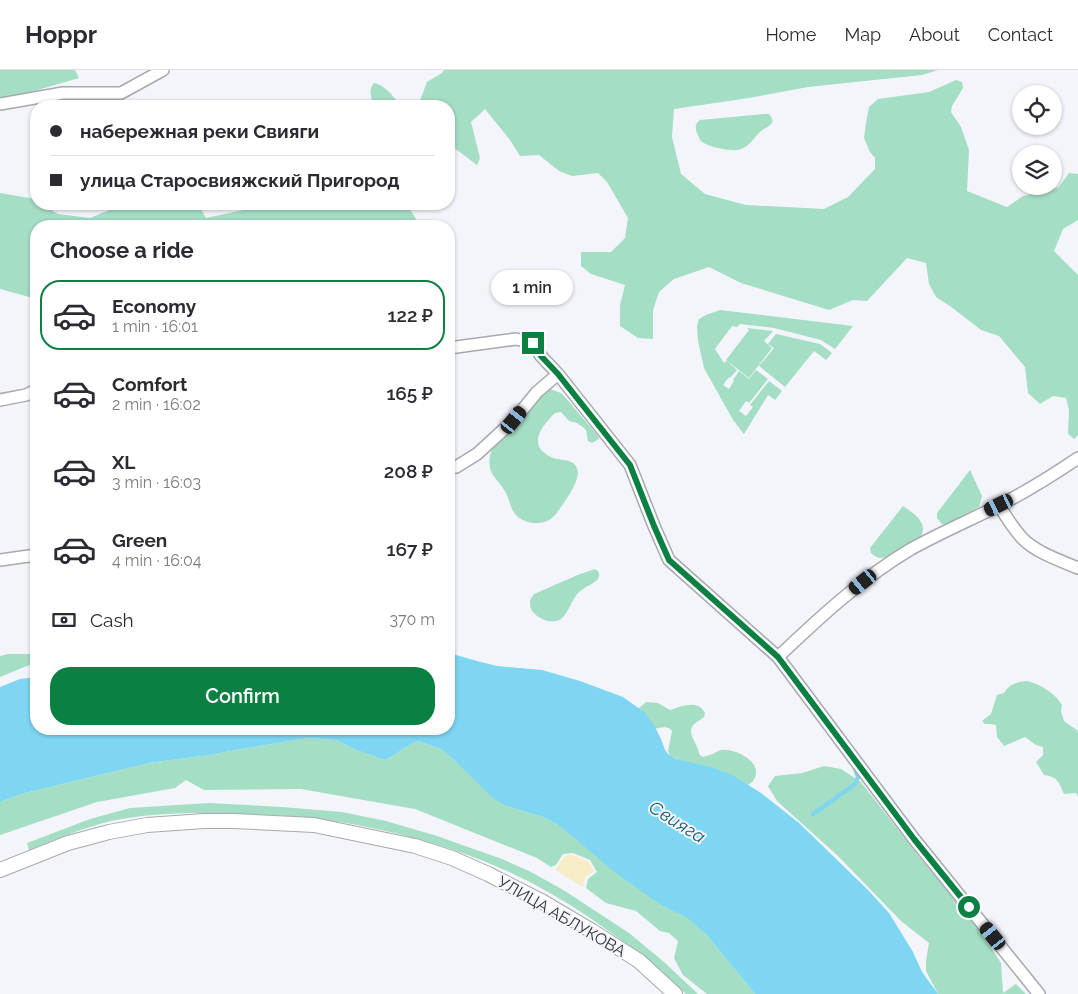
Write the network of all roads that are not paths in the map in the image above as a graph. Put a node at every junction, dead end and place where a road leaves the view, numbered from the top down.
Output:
1 (161, 70) edge
2 (0, 104) edge
3 (455, 347) edge
4 (558, 374) junction
5 (30, 393) edge
6 (0, 400) edge
7 (1078, 458) edge
8 (455, 467) edge
9 (999, 505) junction
10 (30, 555) edge
11 (0, 560) edge
12 (1078, 568) edge
13 (778, 657) junction
14 (0, 870) edge
15 (675, 994) edge
16 (1039, 994) edge

1 - 2 street
3 - 4 street
4 - 8 street
4 - 13 street
5 - 6 street
7 - 9 street
9 - 12 street
9 - 13 street
10 - 11 street
13 - 16 street
14 - 15 street, УЛИЦА АБЛУКОВА

